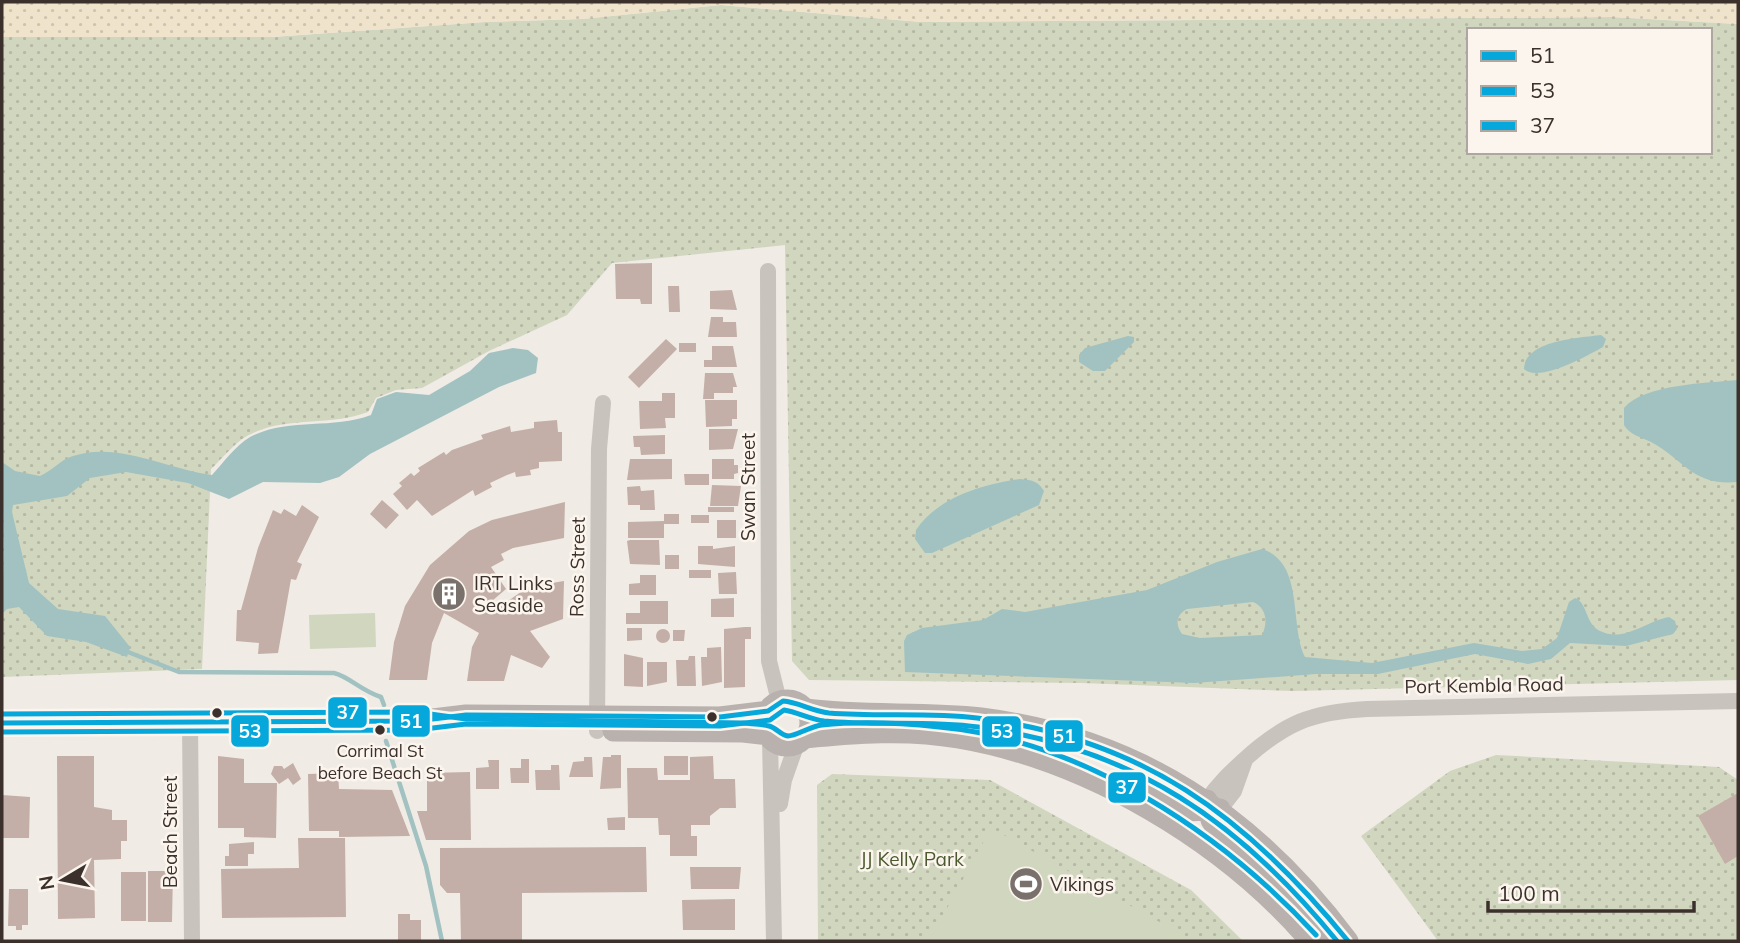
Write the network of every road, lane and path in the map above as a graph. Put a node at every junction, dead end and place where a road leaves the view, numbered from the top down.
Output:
1 (768, 271) dead end
2 (603, 403) dead end
3 (1738, 701) edge
4 (774, 706) junction
5 (806, 709) junction
6 (2, 723) edge
7 (190, 723) junction
8 (597, 724) junction
9 (769, 736) junction
10 (801, 740) junction
11 (1065, 770) junction
12 (1212, 807) junction
13 (773, 826) junction
14 (192, 941) edge
15 (774, 941) edge
16 (1310, 941) edge
17 (1326, 941) edge
18 (1348, 941) edge

1 - 4 street, Swan Street
2 - 8 street, Ross Street
3 - 12 street, Port Kembla Road
4 - 5 main road
4 - 8 main road
4 - 9 main road
5 - 10 main road
5 - 12 main road
6 - 7 main road
7 - 8 main road
7 - 14 street, Beach Street
8 - 9 main road
9 - 10 main road
9 - 13 street
10 - 11 main road
10 - 13 street
11 - 12 main road
11 - 16 main road
12 - 17 main road
12 - 18 main road
13 - 15 street

